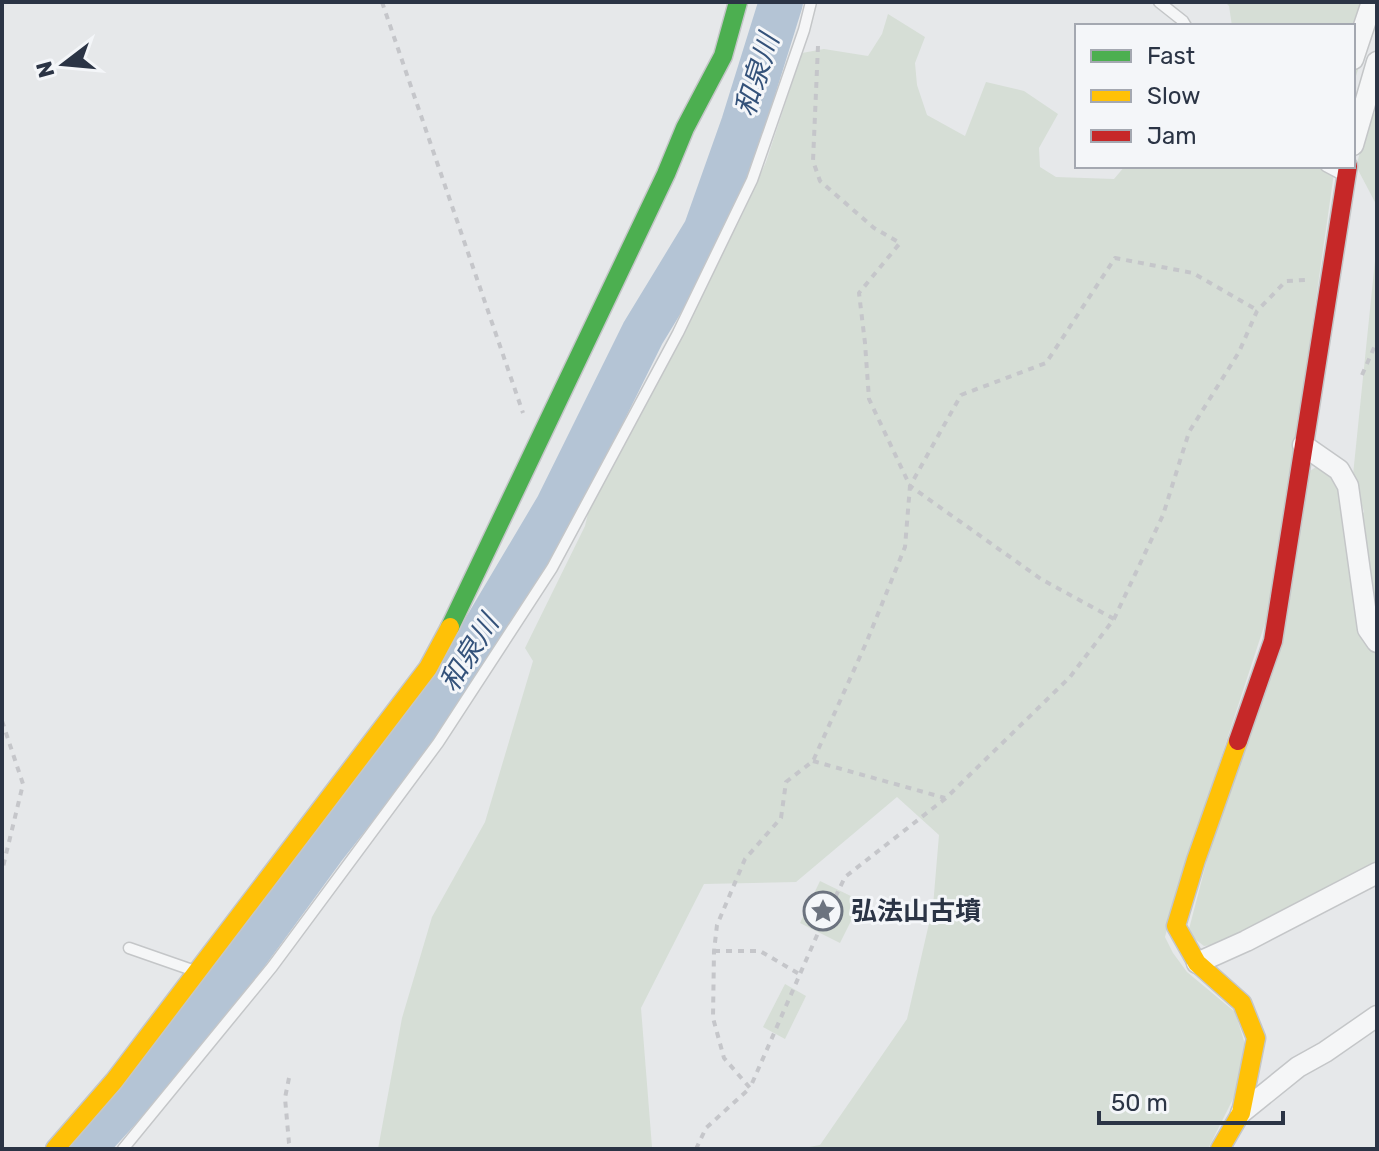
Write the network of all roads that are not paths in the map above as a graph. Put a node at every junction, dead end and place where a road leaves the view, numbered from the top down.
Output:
1 (738, 2) edge
2 (811, 2) edge
3 (1159, 2) edge
4 (1372, 2) edge
5 (1185, 24) edge
6 (1355, 53) edge
7 (1377, 62) edge
8 (1357, 113) edge
9 (1346, 171) edge
10 (1303, 445) junction
11 (1377, 642) edge
12 (1377, 873) edge
13 (129, 948) dead end
14 (1197, 963) junction
15 (196, 972) junction
16 (1377, 1016) edge
17 (1241, 1113) junction
18 (55, 1149) edge
19 (123, 1149) edge
20 (1220, 1149) edge

1 - 15 street
2 - 19 lane
3 - 5 lane
4 - 6 street
7 - 8 street
9 - 10 street
10 - 11 street
10 - 14 street
12 - 14 street
13 - 15 lane
14 - 17 street
15 - 18 street
16 - 17 street
17 - 20 street

